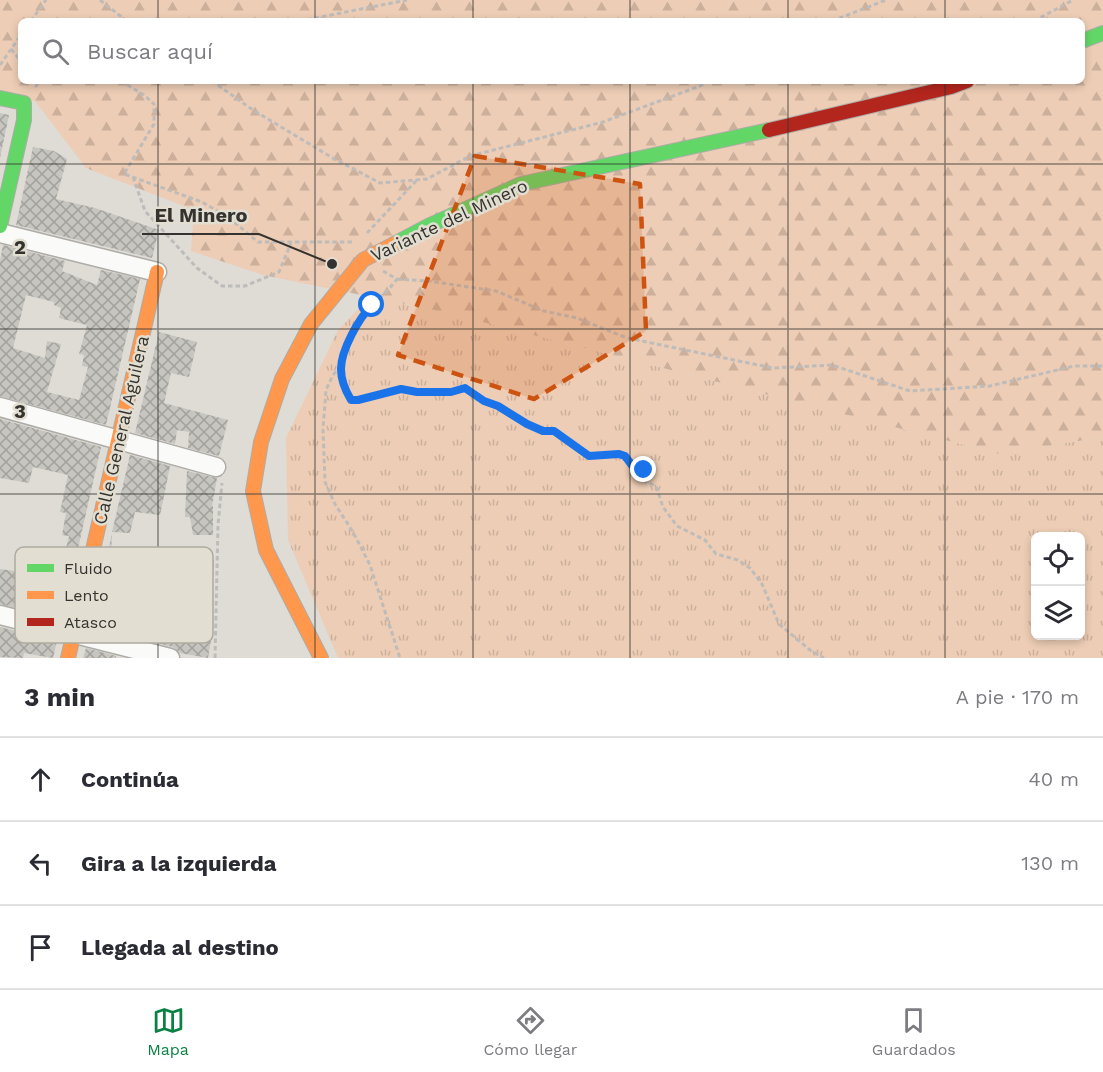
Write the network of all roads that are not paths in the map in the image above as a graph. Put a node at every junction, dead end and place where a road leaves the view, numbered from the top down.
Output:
1 (1103, 33) edge
2 (1085, 40) edge
3 (959, 84) edge
4 (0, 98) edge
5 (0, 226) edge
6 (0, 233) edge
7 (157, 272) joint
8 (0, 407) edge
9 (119, 440) junction
10 (216, 467) road end
11 (94, 547) edge
12 (0, 615) edge
13 (15, 619) edge
14 (72, 643) edge
15 (110, 643) edge
16 (68, 658) edge
17 (170, 658) edge
18 (321, 658) edge

1 - 2 street
3 - 18 street, Variante del Minero
4 - 5 street
6 - 7 street
7 - 9 street, Calle General Aguilera
8 - 9 street
9 - 10 street
9 - 11 street, Calle General Aguilera
12 - 13 street
14 - 16 street, Calle General Aguilera
15 - 17 street

